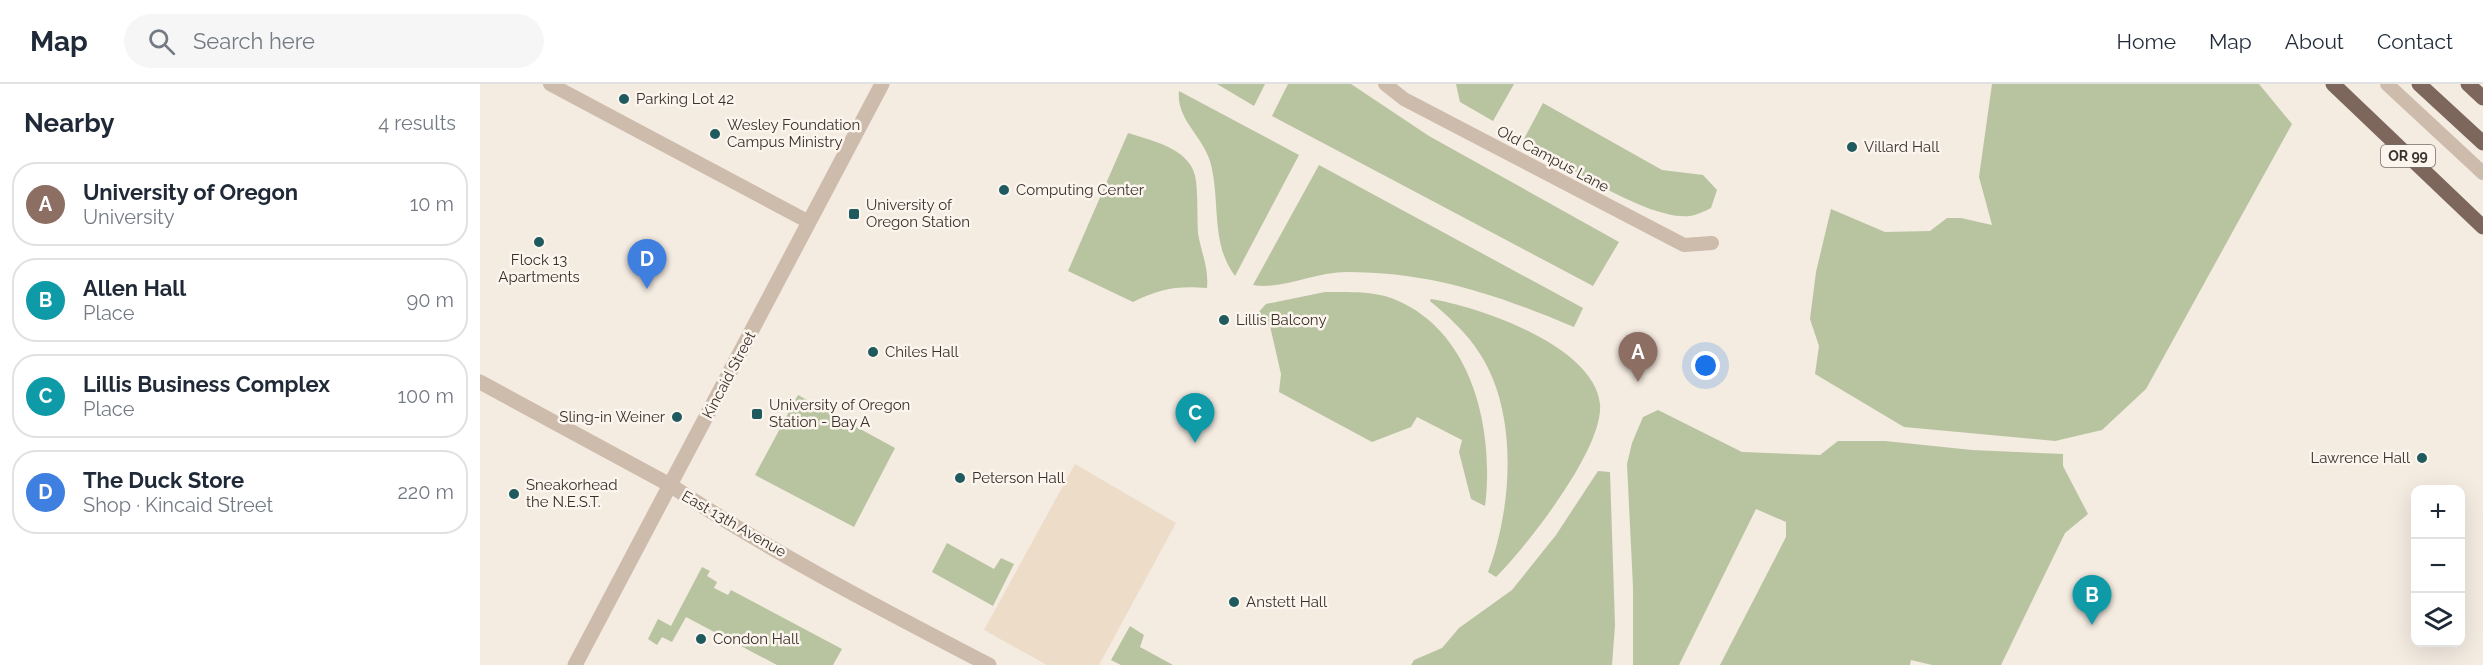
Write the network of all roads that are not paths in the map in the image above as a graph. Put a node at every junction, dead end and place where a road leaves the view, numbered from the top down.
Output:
1 (550, 84) edge
2 (882, 84) edge
3 (1385, 84) edge
4 (2333, 84) edge
5 (2387, 84) edge
6 (2419, 84) edge
7 (2468, 84) edge
8 (2483, 98) edge
9 (2483, 143) edge
10 (2483, 173) edge
11 (809, 222) junction
12 (2483, 227) edge
13 (1712, 243) dead end
14 (480, 382) edge
15 (670, 485) junction
16 (575, 665) edge
17 (989, 665) edge

1 - 11 lane
2 - 11 street, Kincaid Street
3 - 13 lane, Old Campus Lane
4 - 12 main road, OR 99
5 - 10 lane
6 - 9 main road
7 - 8 main road
11 - 15 street, Kincaid Street
14 - 15 street, East 13th Avenue
15 - 16 street, Kincaid Street
15 - 17 street, East 13th Avenue

